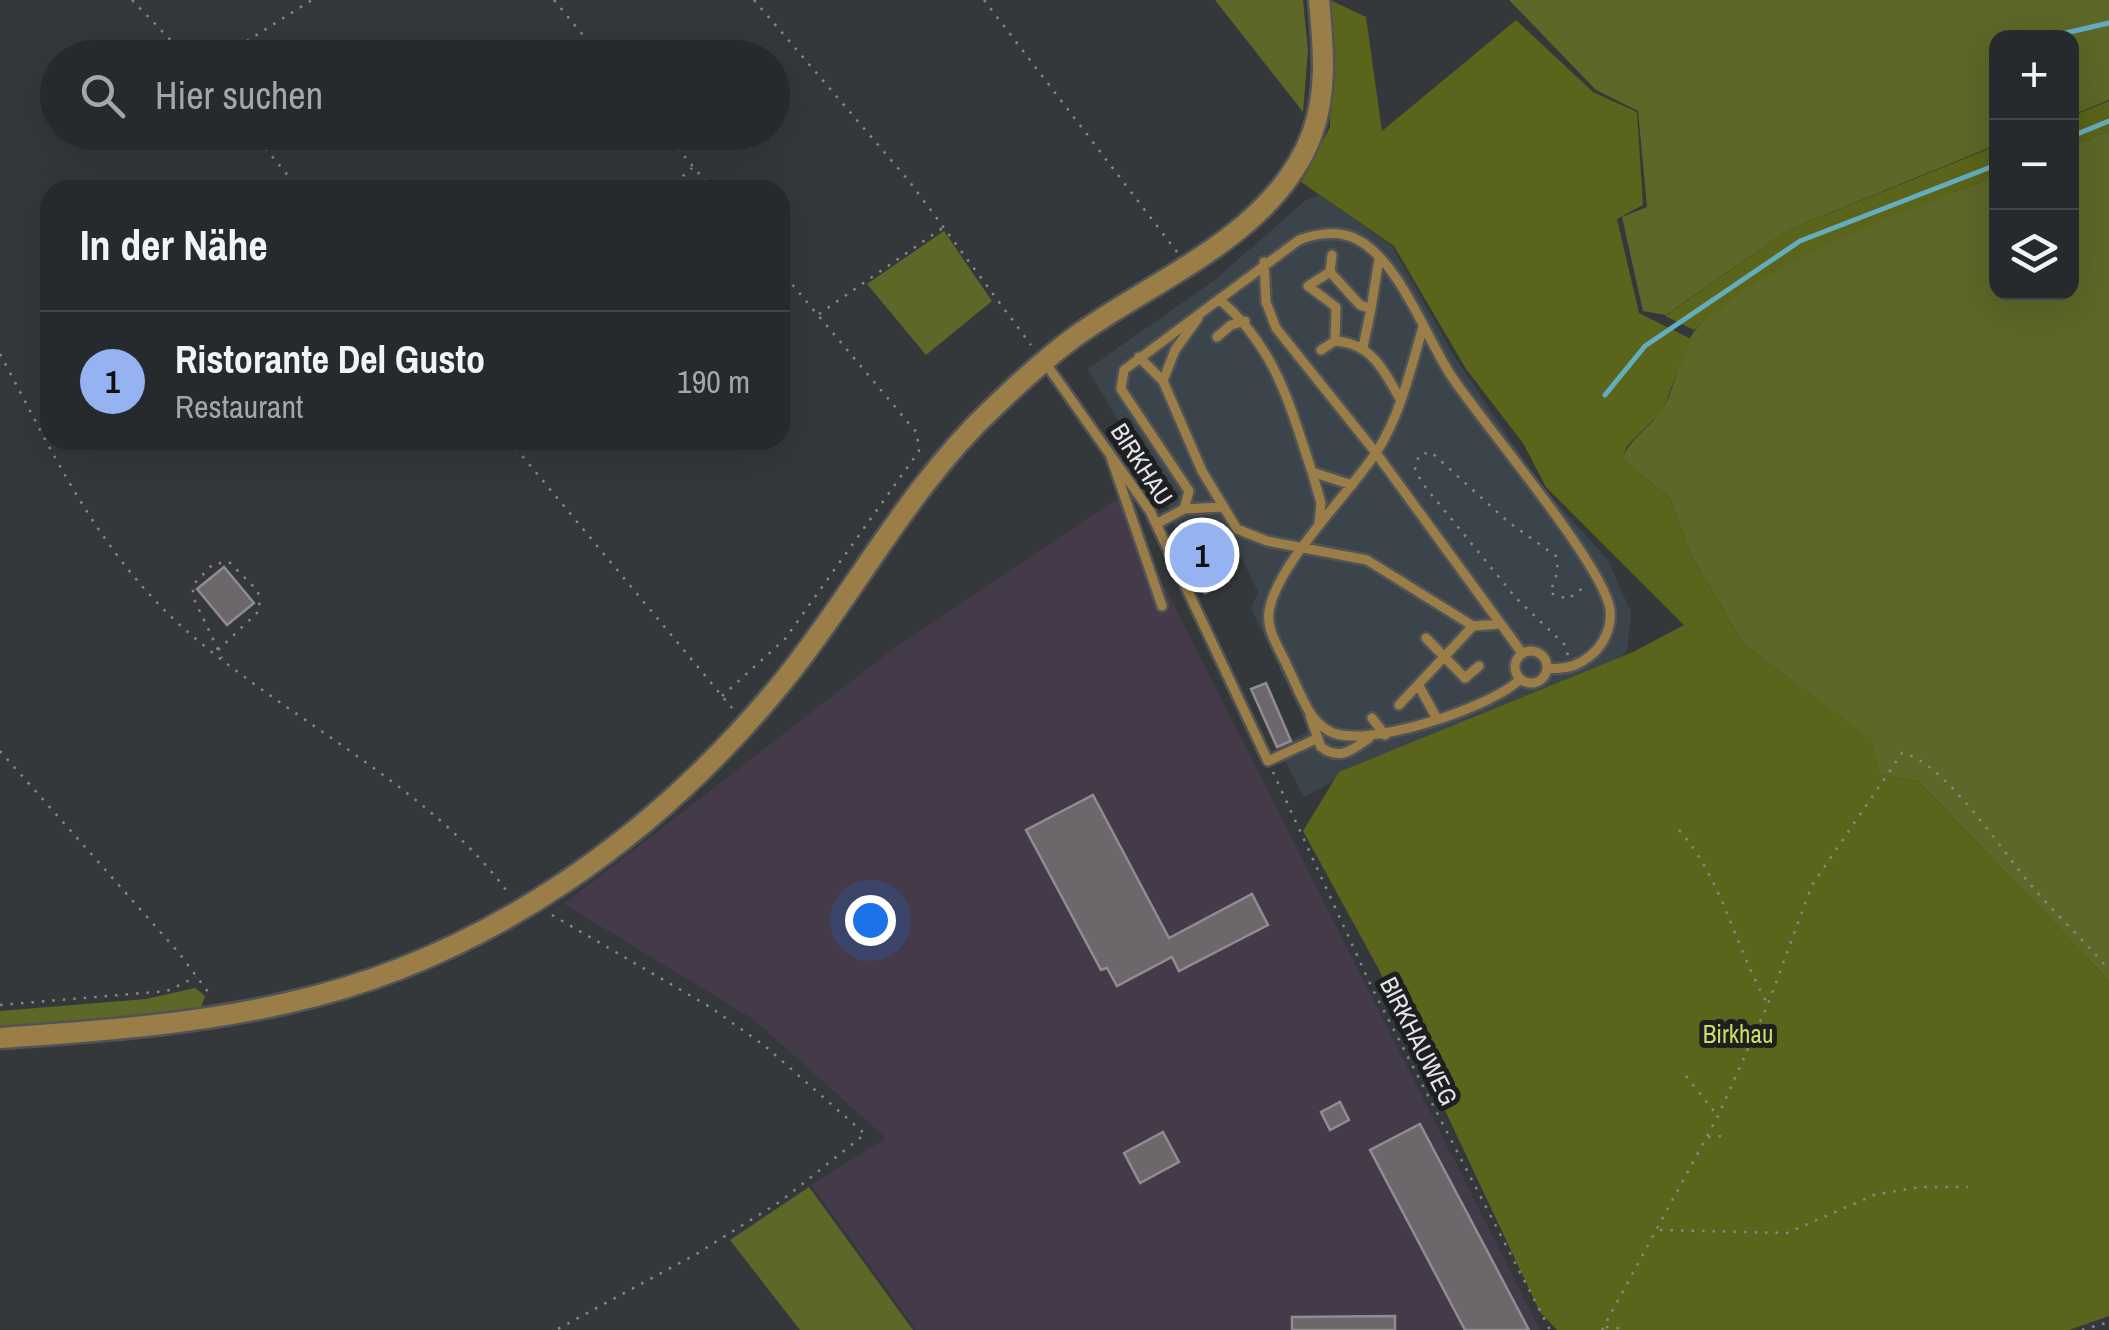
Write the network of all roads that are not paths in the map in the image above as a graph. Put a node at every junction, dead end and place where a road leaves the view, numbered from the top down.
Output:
1 (1319, 0) edge
2 (1332, 254) dead end
3 (1380, 259) junction
4 (1264, 262) junction
5 (1330, 272) junction
6 (1296, 281) dead end
7 (1308, 286) junction
8 (1219, 299) junction
9 (1371, 309) junction
10 (1203, 312) junction
11 (1245, 321) junction
12 (1423, 327) junction
13 (1218, 338) dead end
14 (1335, 340) junction
15 (1363, 347) junction
16 (1321, 350) dead end
17 (1139, 357) junction
18 (1044, 362) junction
19 (1163, 380) junction
20 (1400, 398) junction
21 (1106, 445) junction
22 (1376, 453) junction
23 (1312, 472) junction
24 (1352, 485) junction
25 (1221, 507) junction
26 (1184, 510) junction
27 (1156, 524) junction
28 (1319, 526) junction
29 (1304, 548) junction
30 (1162, 606) dead end
31 (1501, 624) junction
32 (1473, 626) junction
33 (1426, 638) dead end
34 (1522, 653) junction
35 (1446, 658) junction
36 (1478, 666) dead end
37 (1548, 668) junction
38 (1520, 679) junction
39 (1419, 686) junction
40 (1399, 705) dead end
41 (1308, 708) junction
42 (1372, 718) dead end
43 (1436, 718) junction
44 (1384, 735) junction
45 (1316, 738) junction
46 (1369, 738) junction
47 (0, 1038) edge

1 - 18 street
2 - 5 lane
3 - 4 lane
3 - 9 lane
3 - 12 lane
4 - 8 lane
4 - 22 lane
5 - 7 lane
5 - 9 lane
6 - 7 lane
7 - 14 lane
8 - 10 lane
8 - 11 lane
9 - 15 lane
10 - 17 lane
10 - 19 lane
11 - 13 lane
11 - 23 lane
12 - 20 lane
12 - 37 lane
14 - 15 lane
14 - 16 lane
15 - 20 lane
17 - 19 lane
17 - 26 lane
18 - 21 lane, BIRKHAU
18 - 47 street
19 - 25 lane
20 - 22 lane
21 - 27 lane, BIRKHAU
21 - 30 lane
22 - 24 lane
22 - 31 lane
23 - 24 lane
23 - 28 lane
24 - 28 lane
25 - 26 lane
25 - 29 lane
26 - 27 lane
27 - 45 lane, BIRKHAU
28 - 29 lane
29 - 32 lane
29 - 41 lane
31 - 32 lane
31 - 34 lane
32 - 35 lane
33 - 35 lane
34 - 37 lane
34 - 38 lane
35 - 36 lane
35 - 39 lane
37 - 38 lane
38 - 43 lane
39 - 40 lane
39 - 43 lane
41 - 45 lane
41 - 46 lane
42 - 44 lane
43 - 44 lane
44 - 46 lane
45 - 46 lane

